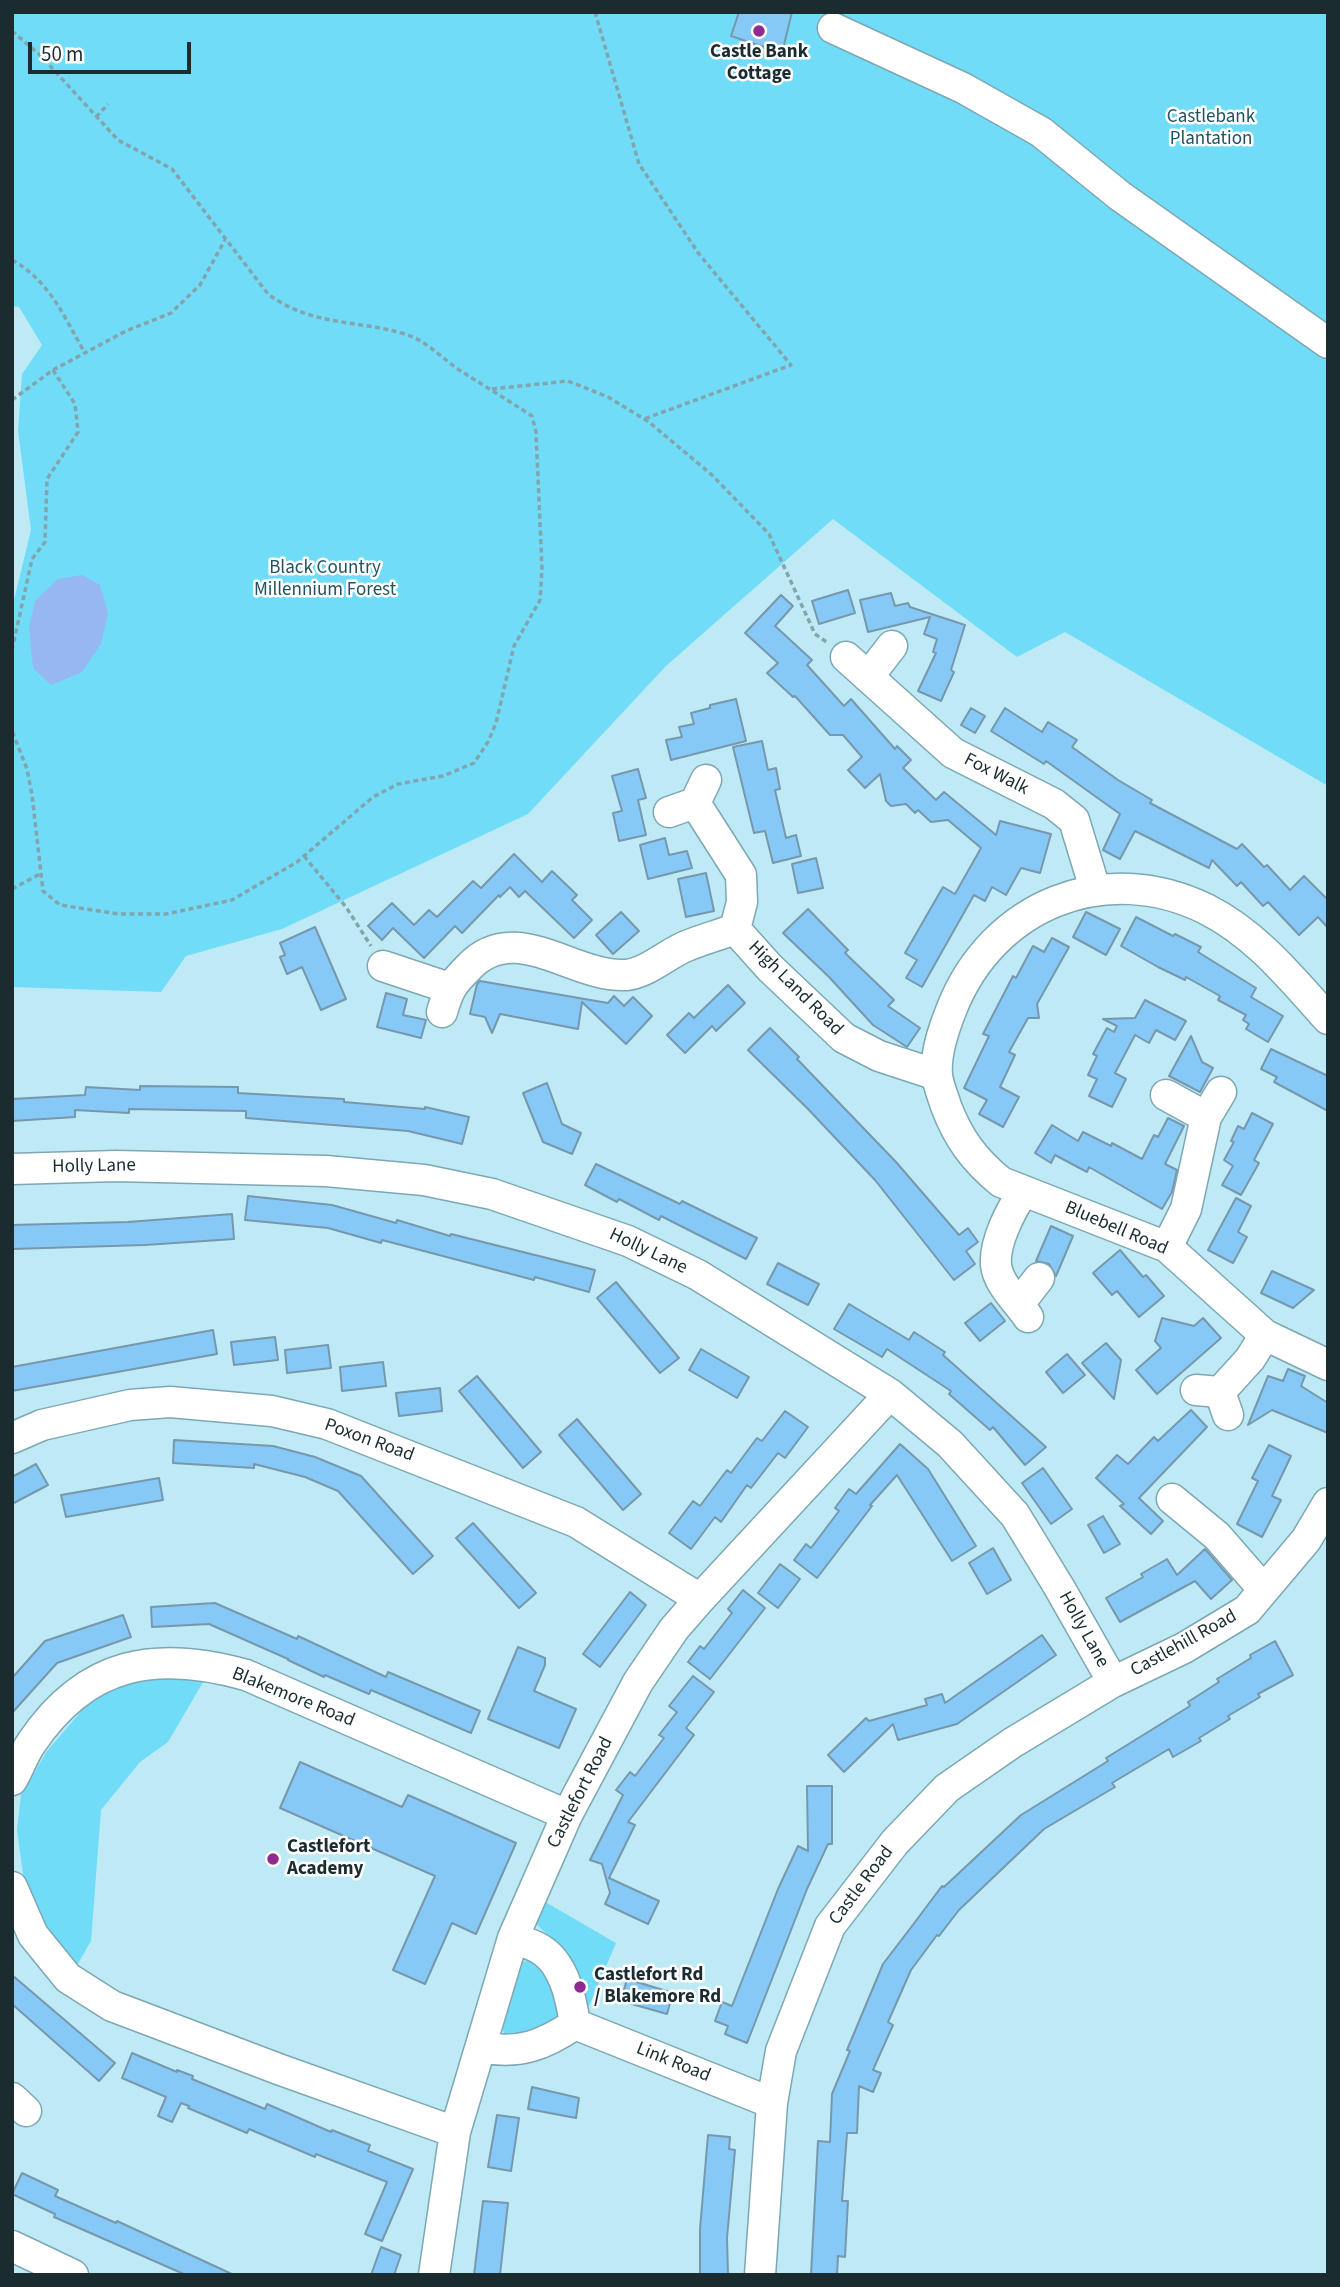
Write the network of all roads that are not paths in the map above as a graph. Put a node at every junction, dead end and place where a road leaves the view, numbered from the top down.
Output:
1 (833, 28) dead end
2 (1328, 343) edge
3 (892, 646) dead end
4 (690, 798) dead end
5 (1095, 889) junction
6 (734, 929) junction
7 (383, 966) road end
8 (1328, 1019) edge
9 (937, 1075) junction
10 (1222, 1092) dead end
11 (1166, 1096) dead end
12 (1206, 1117) junction
13 (12, 1169) edge
14 (1023, 1192) junction
15 (1167, 1247) junction
16 (1039, 1278) dead end
17 (1265, 1335) junction
18 (1328, 1365) edge
19 (890, 1394) junction
20 (1215, 1399) dead end
21 (12, 1438) edge
22 (1172, 1499) dead end
23 (1328, 1503) edge
24 (1264, 1590) junction
25 (700, 1599) junction
26 (1113, 1682) junction
27 (12, 1780) edge
28 (567, 1815) junction
29 (12, 1888) edge
30 (513, 1938) junction
31 (575, 2024) junction
32 (481, 2047) junction
33 (772, 2103) junction
34 (455, 2132) junction
35 (12, 2246) edge
36 (73, 2275) edge
37 (434, 2275) edge
38 (760, 2275) edge

1 - 2 street
3 - 5 street, Fox Walk
4 - 6 street, High Land Road
5 - 8 street, Bluebell Road
5 - 9 street, Bluebell Road
6 - 7 street, High Land Road
6 - 9 street, High Land Road
9 - 14 street, Bluebell Road
10 - 12 street
11 - 12 street
12 - 15 street
13 - 19 street, Holly Lane
14 - 15 street, Bluebell Road
14 - 16 street
15 - 17 street, Bluebell Road
17 - 18 street, Bluebell Road
17 - 20 street
19 - 25 street, Castlefort Road
19 - 26 street, Holly Lane
21 - 25 street, Poxon Road
22 - 24 street
23 - 24 street, Castlehill Road
24 - 26 street, Castlehill Road
25 - 28 street, Castlefort Road
26 - 33 street, Castle Road
27 - 28 street, Blakemore Road
28 - 30 street, Castlefort Road
29 - 34 street
30 - 31 street
30 - 32 street, Castlefort Road
31 - 32 street
31 - 33 street, Link Road
32 - 34 street, Castlefort Road
33 - 38 street, Castle Road
34 - 37 street, Castlefort Road
35 - 36 street

